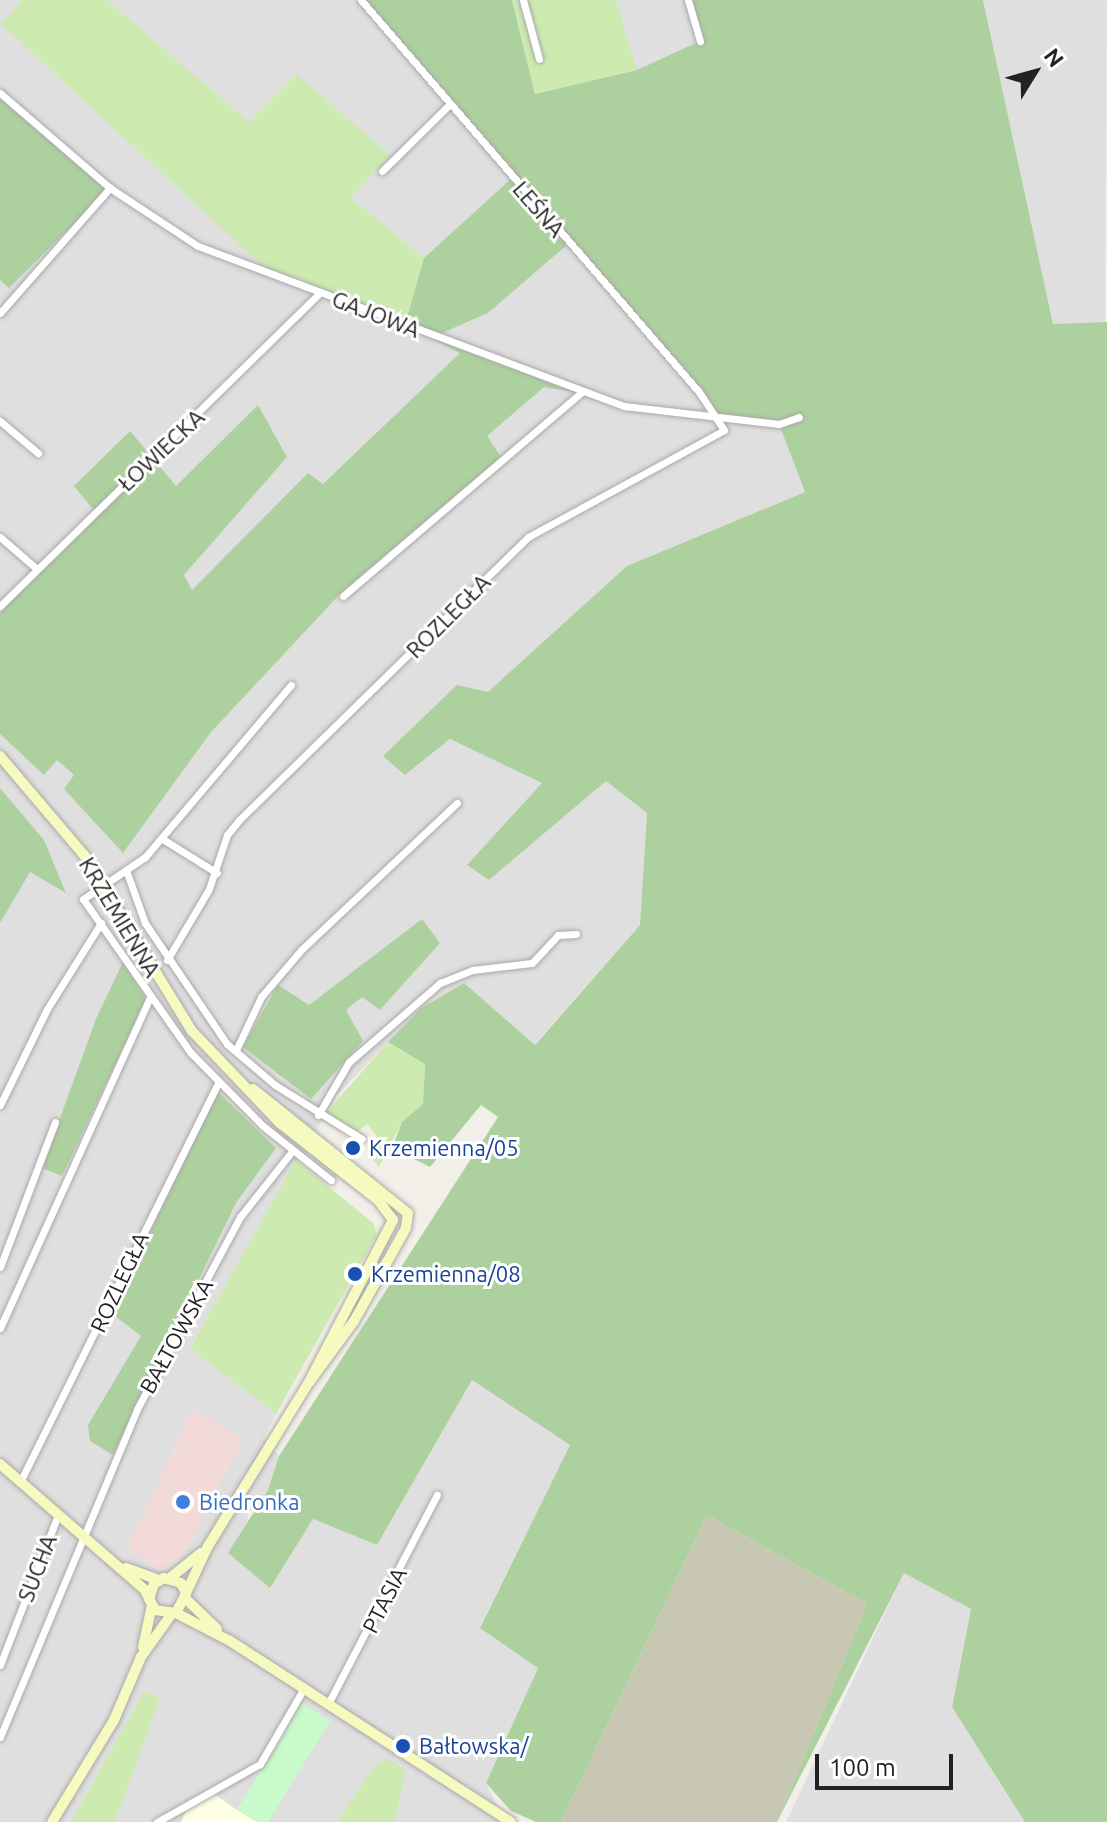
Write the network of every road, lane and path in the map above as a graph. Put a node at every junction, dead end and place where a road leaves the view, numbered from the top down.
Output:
1 (361, 0) edge
2 (523, 0) edge
3 (688, 0) edge
4 (700, 41) dead end
5 (539, 59) dead end
6 (0, 93) edge
7 (449, 105) junction
8 (382, 171) dead end
9 (110, 188) junction
10 (320, 293) junction
11 (0, 313) edge
12 (581, 393) junction
13 (717, 417) junction
14 (799, 417) dead end
15 (0, 421) edge
16 (38, 453) dead end
17 (0, 537) edge
18 (37, 569) junction
19 (343, 596) dead end
20 (0, 606) edge
21 (291, 685) dead end
22 (0, 756) edge
23 (457, 803) dead end
24 (161, 838) junction
25 (126, 870) junction
26 (217, 873) junction
27 (103, 884) junction
28 (101, 923) junction
29 (576, 934) dead end
30 (167, 960) junction
31 (150, 997) junction
32 (236, 1050) junction
33 (238, 1079) junction
34 (218, 1083) junction
35 (0, 1105) edge
36 (318, 1115) junction
37 (55, 1122) dead end
38 (362, 1139) dead end
39 (293, 1150) junction
40 (331, 1180) dead end
41 (0, 1267) edge
42 (0, 1328) edge
43 (309, 1382) junction
44 (0, 1464) edge
45 (20, 1482) junction
46 (437, 1495) dead end
47 (57, 1517) junction
48 (81, 1536) junction
49 (208, 1546) junction
50 (109, 1561) junction
51 (164, 1579) junction
52 (186, 1596) junction
53 (150, 1602) junction
54 (174, 1614) junction
55 (230, 1641) junction
56 (141, 1657) junction
57 (0, 1665) edge
58 (304, 1688) junction
59 (328, 1704) junction
60 (0, 1737) edge
61 (52, 1822) edge
62 (157, 1822) edge
63 (511, 1822) edge

1 - 7 street, LEŚNA
2 - 5 street
3 - 4 street
6 - 9 street, GAJOWA
7 - 8 street
7 - 13 street, LEŚNA
9 - 10 street, GAJOWA
9 - 11 street
10 - 12 street, GAJOWA
10 - 18 street, ŁOWIECKA
12 - 13 street, GAJOWA
12 - 19 street
13 - 14 street, GAJOWA
13 - 26 street, ROZLEGŁA
15 - 16 street
17 - 18 street
18 - 20 street, ŁOWIECKA
21 - 24 street
22 - 27 main road, KRZEMIENNA
23 - 32 street
24 - 25 street
24 - 26 street
25 - 27 street
25 - 30 street
26 - 30 street, ROZLEGŁA
27 - 28 street
27 - 33 main road, KRZEMIENNA
28 - 31 street
28 - 35 street
29 - 36 street
30 - 32 street
31 - 34 street
31 - 42 street
32 - 36 street
33 - 43 main road, KRZEMIENNA
33 - 43 main road, KRZEMIENNA
34 - 39 street
34 - 45 street, ROZLEGŁA
36 - 38 street
37 - 41 street
39 - 40 street
39 - 48 street, BAŁTOWSKA
43 - 49 main road, KRZEMIENNA
44 - 45 main road
45 - 47 main road
46 - 59 street, PTASIA
47 - 48 main road
47 - 57 street, SUCHA
48 - 50 main road
48 - 60 street, BAŁTOWSKA
49 - 51 main road, KRZEMIENNA
49 - 52 main road, KRZEMIENNA
50 - 51 main road
50 - 53 main road
51 - 52 main road
51 - 53 main road
52 - 54 main road, KRZEMIENNA
52 - 55 main road
53 - 54 main road
53 - 56 main road
54 - 55 main road
54 - 56 main road, KRZEMIENNA
55 - 58 main road
56 - 61 main road
58 - 59 main road
58 - 62 street
59 - 63 main road

